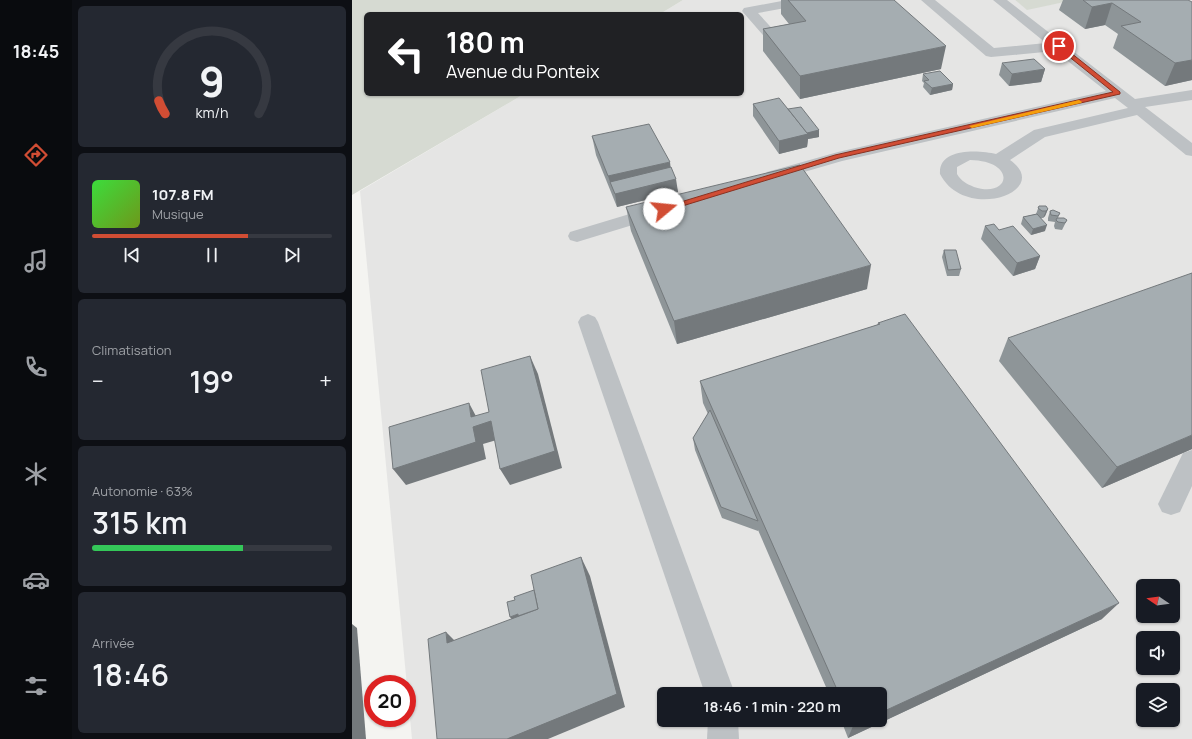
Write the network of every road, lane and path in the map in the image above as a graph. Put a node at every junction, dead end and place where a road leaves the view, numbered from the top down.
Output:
1 (807, 0) edge
2 (927, 0) edge
3 (998, 0) edge
4 (774, 39) edge
5 (1059, 46) junction
6 (1118, 93) junction
7 (1192, 95) edge
8 (1136, 107) junction
9 (1192, 151) edge
10 (998, 160) dead end
11 (756, 182) edge
12 (674, 206) edge
13 (577, 236) dead end
14 (588, 322) dead end
15 (1192, 460) edge
16 (1171, 504) dead end
17 (718, 687) edge
18 (723, 727) edge
19 (723, 739) edge

1 - 4 street
2 - 5 street
3 - 5 street
5 - 6 street
6 - 8 street
6 - 11 street
7 - 8 street
8 - 9 street
8 - 10 street
12 - 13 street
14 - 17 street
15 - 16 street
18 - 19 street

